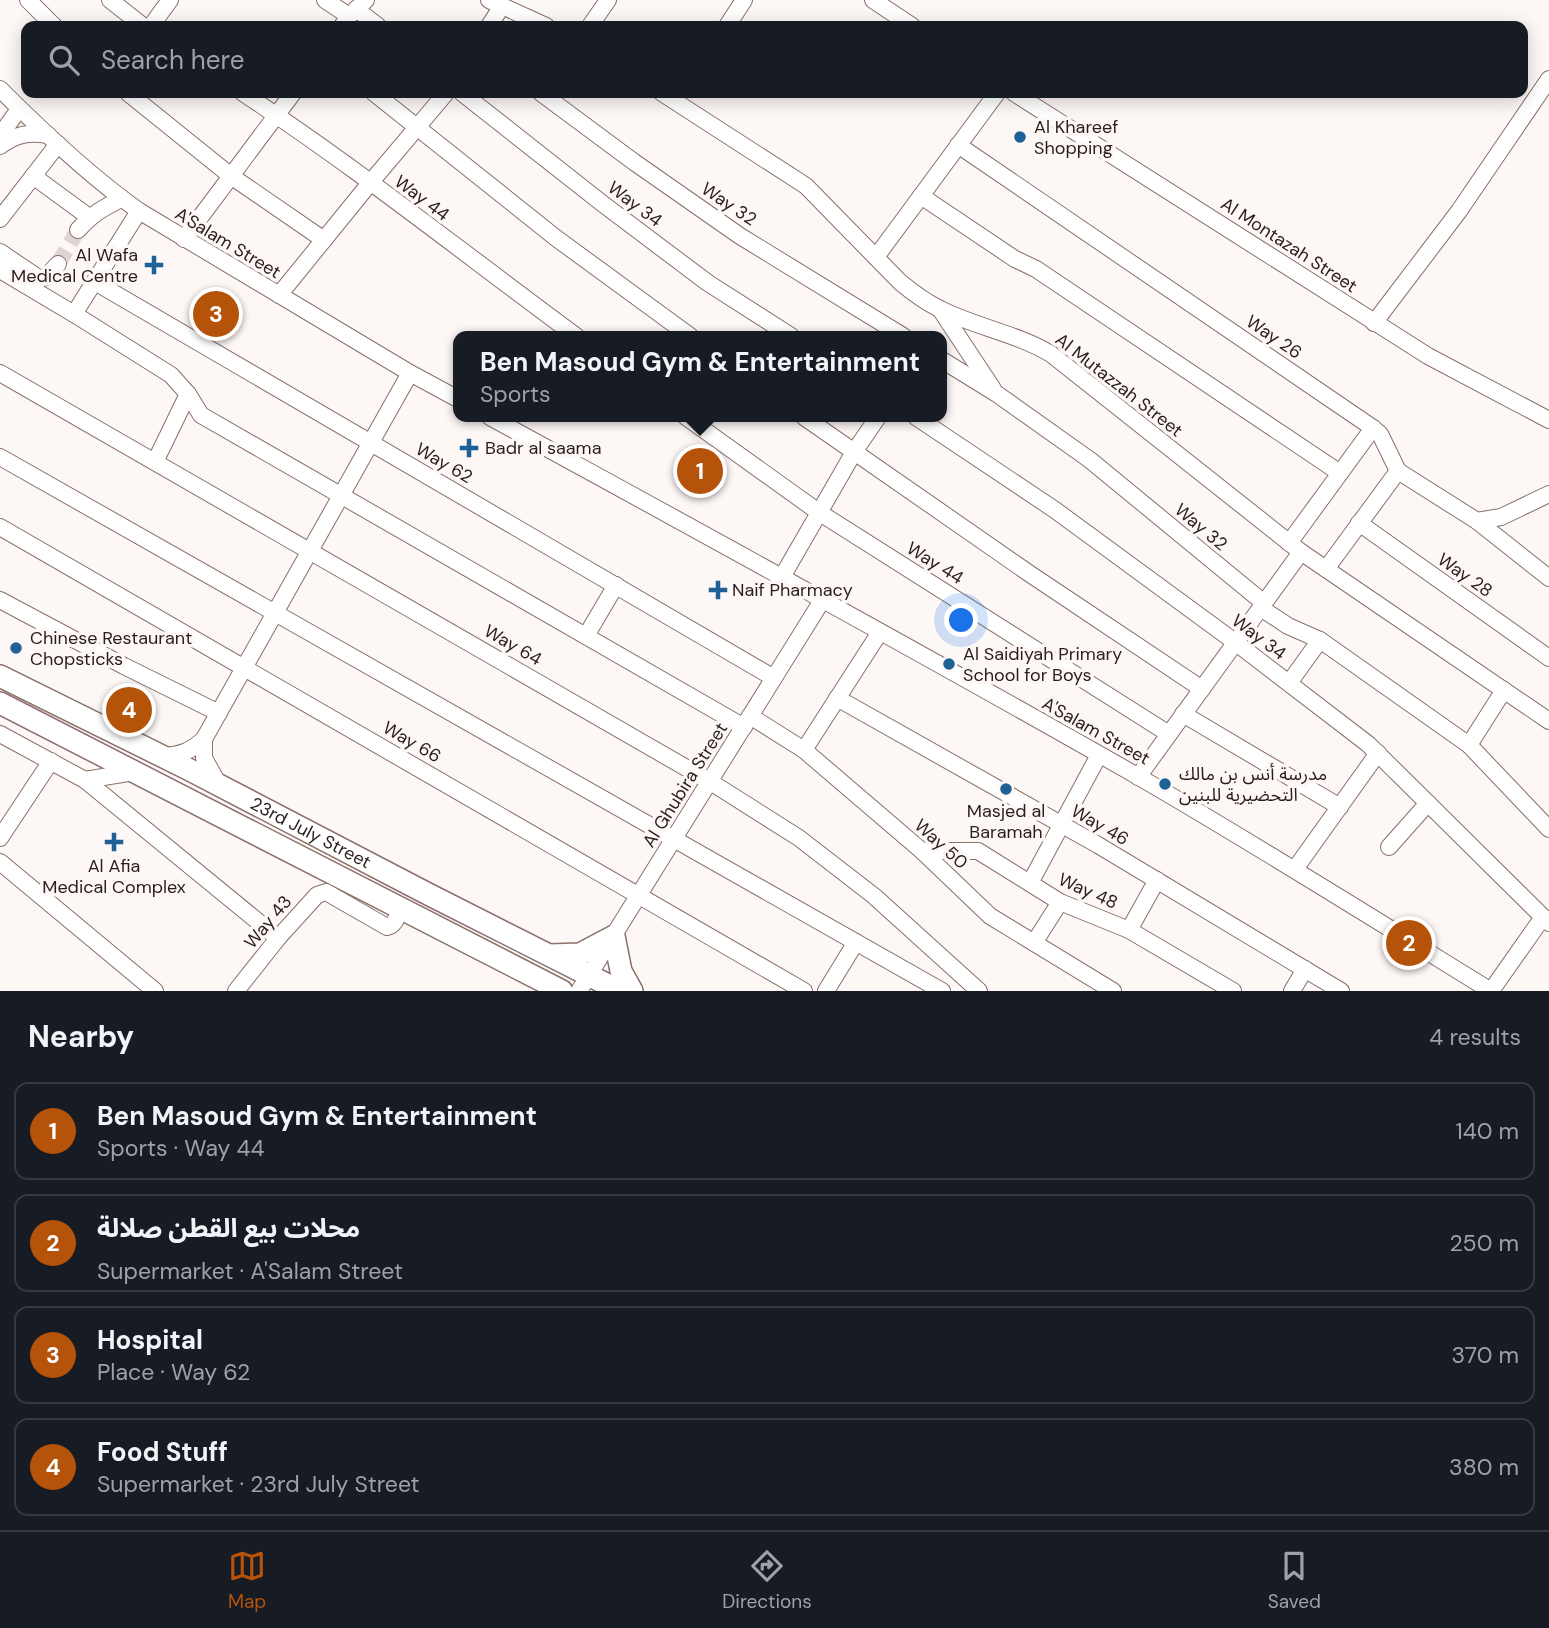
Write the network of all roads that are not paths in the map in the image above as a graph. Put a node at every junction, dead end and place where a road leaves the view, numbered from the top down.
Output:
1 (27, 0) edge
2 (110, 0) edge
3 (170, 0) edge
4 (325, 0) edge
5 (608, 0) edge
6 (744, 0) edge
7 (873, 0) edge
8 (495, 3) edge
9 (354, 13) edge
10 (49, 21) edge
11 (137, 21) edge
12 (155, 21) edge
13 (490, 21) edge
14 (536, 21) edge
15 (593, 21) edge
16 (730, 21) edge
17 (904, 21) edge
18 (1549, 79) edge
19 (0, 89) edge
20 (134, 98) edge
21 (250, 98) edge
22 (289, 98) edge
23 (380, 98) edge
24 (442, 98) edge
25 (468, 98) edge
26 (548, 98) edge
27 (682, 98) edge
28 (993, 98) edge
29 (1022, 98) edge
30 (19, 108) junction
31 (276, 115) junction
32 (417, 128) junction
33 (0, 136) edge
34 (53, 139) junction
35 (958, 145) junction
36 (0, 146) edge
37 (33, 176) junction
38 (231, 176) junction
39 (370, 183) junction
40 (921, 196) junction
41 (121, 199) junction
42 (139, 211) junction
43 (2, 213) edge
44 (184, 239) junction
45 (324, 240) junction
46 (0, 252) edge
47 (876, 257) junction
48 (58, 264) tunnel mouth
49 (0, 270) edge
50 (95, 282) junction
51 (279, 295) junction
52 (940, 309) junction
53 (74, 314) junction
54 (1374, 323) junction
55 (569, 331) edge
56 (683, 331) edge
57 (782, 331) edge
58 (895, 331) edge
59 (947, 363) edge
60 (0, 373) edge
61 (410, 373) junction
62 (188, 394) junction
63 (997, 394) junction
64 (453, 397) edge
65 (1549, 420) edge
66 (499, 422) edge
67 (693, 422) edge
68 (811, 422) edge
69 (875, 422) edge
70 (923, 422) edge
71 (1373, 428) junction
72 (371, 443) junction
73 (854, 452) junction
74 (0, 457) edge
75 (155, 462) junction
76 (1398, 471) junction
77 (1340, 473) junction
78 (1549, 494) edge
79 (341, 495) junction
80 (820, 513) junction
81 (1477, 521) junction
82 (1359, 523) junction
83 (0, 527) edge
84 (1295, 547) junction
85 (310, 551) junction
86 (1326, 569) junction
87 (782, 577) junction
88 (1549, 578) edge
89 (616, 585) junction
90 (823, 599) junction
91 (0, 600) edge
92 (1262, 606) junction
93 (275, 613) junction
94 (880, 632) junction
95 (586, 636) junction
96 (1320, 640) junction
97 (1235, 642) junction
98 (1549, 658) edge
99 (245, 668) junction
100 (0, 676) edge
101 (774, 678) junction
102 (1289, 683) junction
103 (1202, 689) junction
104 (1504, 690) junction
105 (837, 698) junction
106 (0, 703) edge
107 (219, 713) junction
108 (1183, 714) junction
109 (747, 721) junction
110 (1549, 721) edge
111 (0, 734) edge
112 (1169, 734) junction
113 (204, 739) junction
114 (1469, 745) junction
115 (804, 750) junction
116 (1378, 753) junction
117 (1099, 755) junction
118 (163, 756) junction
119 (51, 761) junction
120 (134, 772) junction
121 (1138, 777) junction
122 (85, 780) junction
123 (709, 781) junction
124 (219, 785) junction
125 (1428, 803) junction
126 (1340, 807) junction
127 (1062, 824) junction
128 (1549, 829) edge
129 (0, 838) edge
130 (674, 839) junction
131 (1390, 847) dead end
132 (922, 851) junction
133 (0, 862) edge
134 (1295, 869) junction
135 (1157, 880) junction
136 (1030, 883) junction
137 (639, 896) junction
138 (1060, 902) junction
139 (400, 908) junction
140 (1546, 920) edge
141 (1129, 930) junction
142 (614, 936) junction
143 (278, 938) junction
144 (856, 942) junction
145 (1034, 943) junction
146 (546, 955) junction
147 (1305, 969) junction
148 (584, 983) edge
149 (543, 985) edge
150 (155, 991) edge
151 (236, 991) edge
152 (562, 991) edge
153 (620, 991) edge
154 (632, 991) edge
155 (804, 991) edge
156 (826, 991) edge
157 (942, 991) edge
158 (979, 991) edge
159 (1113, 991) edge
160 (1233, 991) edge
161 (1292, 991) edge
162 (1341, 991) edge
163 (1491, 991) edge

1 - 10 street
2 - 11 street
3 - 12 street
4 - 9 street
5 - 15 street
6 - 16 street
7 - 17 street
8 - 13 street
8 - 14 street
18 - 54 street
19 - 30 street, A'Salam Street
20 - 38 street
21 - 31 street, Way 44
22 - 31 street
23 - 32 street
24 - 32 street
25 - 57 street, Way 34
26 - 58 street, Way 32
27 - 47 street, Al Mutazzah Street
28 - 35 street
29 - 54 street, Al Montazah Street
30 - 33 street
30 - 34 street, A'Salam Street
31 - 38 street
31 - 39 street, Way 44
32 - 39 street
32 - 56 street
34 - 36 street
34 - 37 street
34 - 41 street, A'Salam Street
35 - 40 street
35 - 71 street, Way 26
37 - 41 street
37 - 43 street
38 - 44 street
38 - 45 street
39 - 45 street
39 - 55 street, Way 44
40 - 47 street
40 - 77 street
41 - 42 street, A'Salam Street
42 - 44 street, A'Salam Street
42 - 50 street
44 - 51 street, A'Salam Street
45 - 51 street
46 - 48 street
47 - 52 street, Al Mutazzah Street
49 - 53 street, Way 50
50 - 53 street
50 - 72 street, Way 62
51 - 61 street, A'Salam Street
52 - 63 street
52 - 84 street, Al Mutazzah Street
53 - 62 street, Way 50
54 - 65 street, Al Montazah Street
59 - 63 street, Way 32
60 - 75 street, Way 64
61 - 64 street, A'Salam Street
61 - 72 street
62 - 75 street
62 - 79 street, Way 50
63 - 92 street, Way 32
66 - 87 street, A'Salam Street
67 - 80 street, Way 44
68 - 73 street
69 - 73 street
70 - 97 street, Way 34
71 - 76 street, Way 26
71 - 77 street
72 - 79 street
72 - 89 street, Way 62
73 - 80 street
73 - 103 street
74 - 93 street
75 - 85 street, Way 64
76 - 81 street
76 - 82 street
77 - 84 street
78 - 81 street
79 - 85 street
79 - 95 street, Way 50
80 - 87 street
80 - 112 street, Way 44
81 - 88 street
82 - 86 street
82 - 98 street, Way 28
83 - 99 street, Way 66
84 - 86 street, Al Mutazzah Street
84 - 92 street
85 - 93 street
85 - 123 street, Way 64
86 - 104 street, Al Mutazzah Street
87 - 90 street, A'Salam Street
89 - 95 street
89 - 101 street, Way 62
90 - 94 street, A'Salam Street
90 - 101 street, Al Ghubira Street
91 - 107 street
92 - 96 street, Way 32
92 - 97 street
93 - 99 street
93 - 130 street
94 - 105 street
94 - 117 street, A'Salam Street
95 - 109 street, Way 50
96 - 102 street
96 - 114 street
97 - 102 street, Way 34
97 - 103 street
99 - 107 street
99 - 137 street, Way 66
100 - 118 main road, 23rd July Street
101 - 109 street, Al Ghubira Street
102 - 116 street, Way 34
103 - 108 street
104 - 110 street, Al Mutazzah Street
104 - 114 street
105 - 115 street
105 - 127 street, Way 46
106 - 120 main road, 23rd July Street
107 - 113 street
108 - 112 street
108 - 126 street
109 - 115 street, Way 50
109 - 123 street, Al Ghubira Street
111 - 119 street
112 - 121 street
113 - 118 street
113 - 124 street
114 - 128 street
115 - 132 street, Way 50
116 - 125 street, Way 34
116 - 126 street
117 - 121 street, A'Salam Street
117 - 127 street
118 - 124 main road, 23rd July Street
119 - 122 street
119 - 129 street
120 - 122 street
120 - 139 main road, 23rd July Street
121 - 134 street, A'Salam Street
122 - 143 street
123 - 130 street, Al Ghubira Street
123 - 158 street, Way 64
124 - 146 main road, 23rd July Street
125 - 131 street
125 - 140 street, Way 34
126 - 134 street
127 - 135 street, Way 46
127 - 136 street
130 - 137 street, Al Ghubira Street
130 - 144 street
132 - 136 street, Way 48
132 - 145 street, Way 50
133 - 150 street
134 - 163 street, A'Salam Street
135 - 141 street
135 - 147 street, Way 46
136 - 138 street, Way 48
137 - 142 street, Al Ghubira Street
137 - 155 street, Way 66
138 - 141 street, Way 48
138 - 145 street
139 - 143 street, Way 43
139 - 149 main road, 23rd July Street
140 - 163 street
141 - 160 street, Way 48
142 - 146 main road
142 - 148 street, Al Ghubira Street
142 - 154 main road
143 - 151 street, Way 43
144 - 156 street
144 - 157 street
145 - 159 street, Way 50
146 - 148 main road, 23rd July Street
147 - 161 street
147 - 162 street, Way 46
148 - 153 main road, 23rd July Street
149 - 152 main road, 23rd July Street

